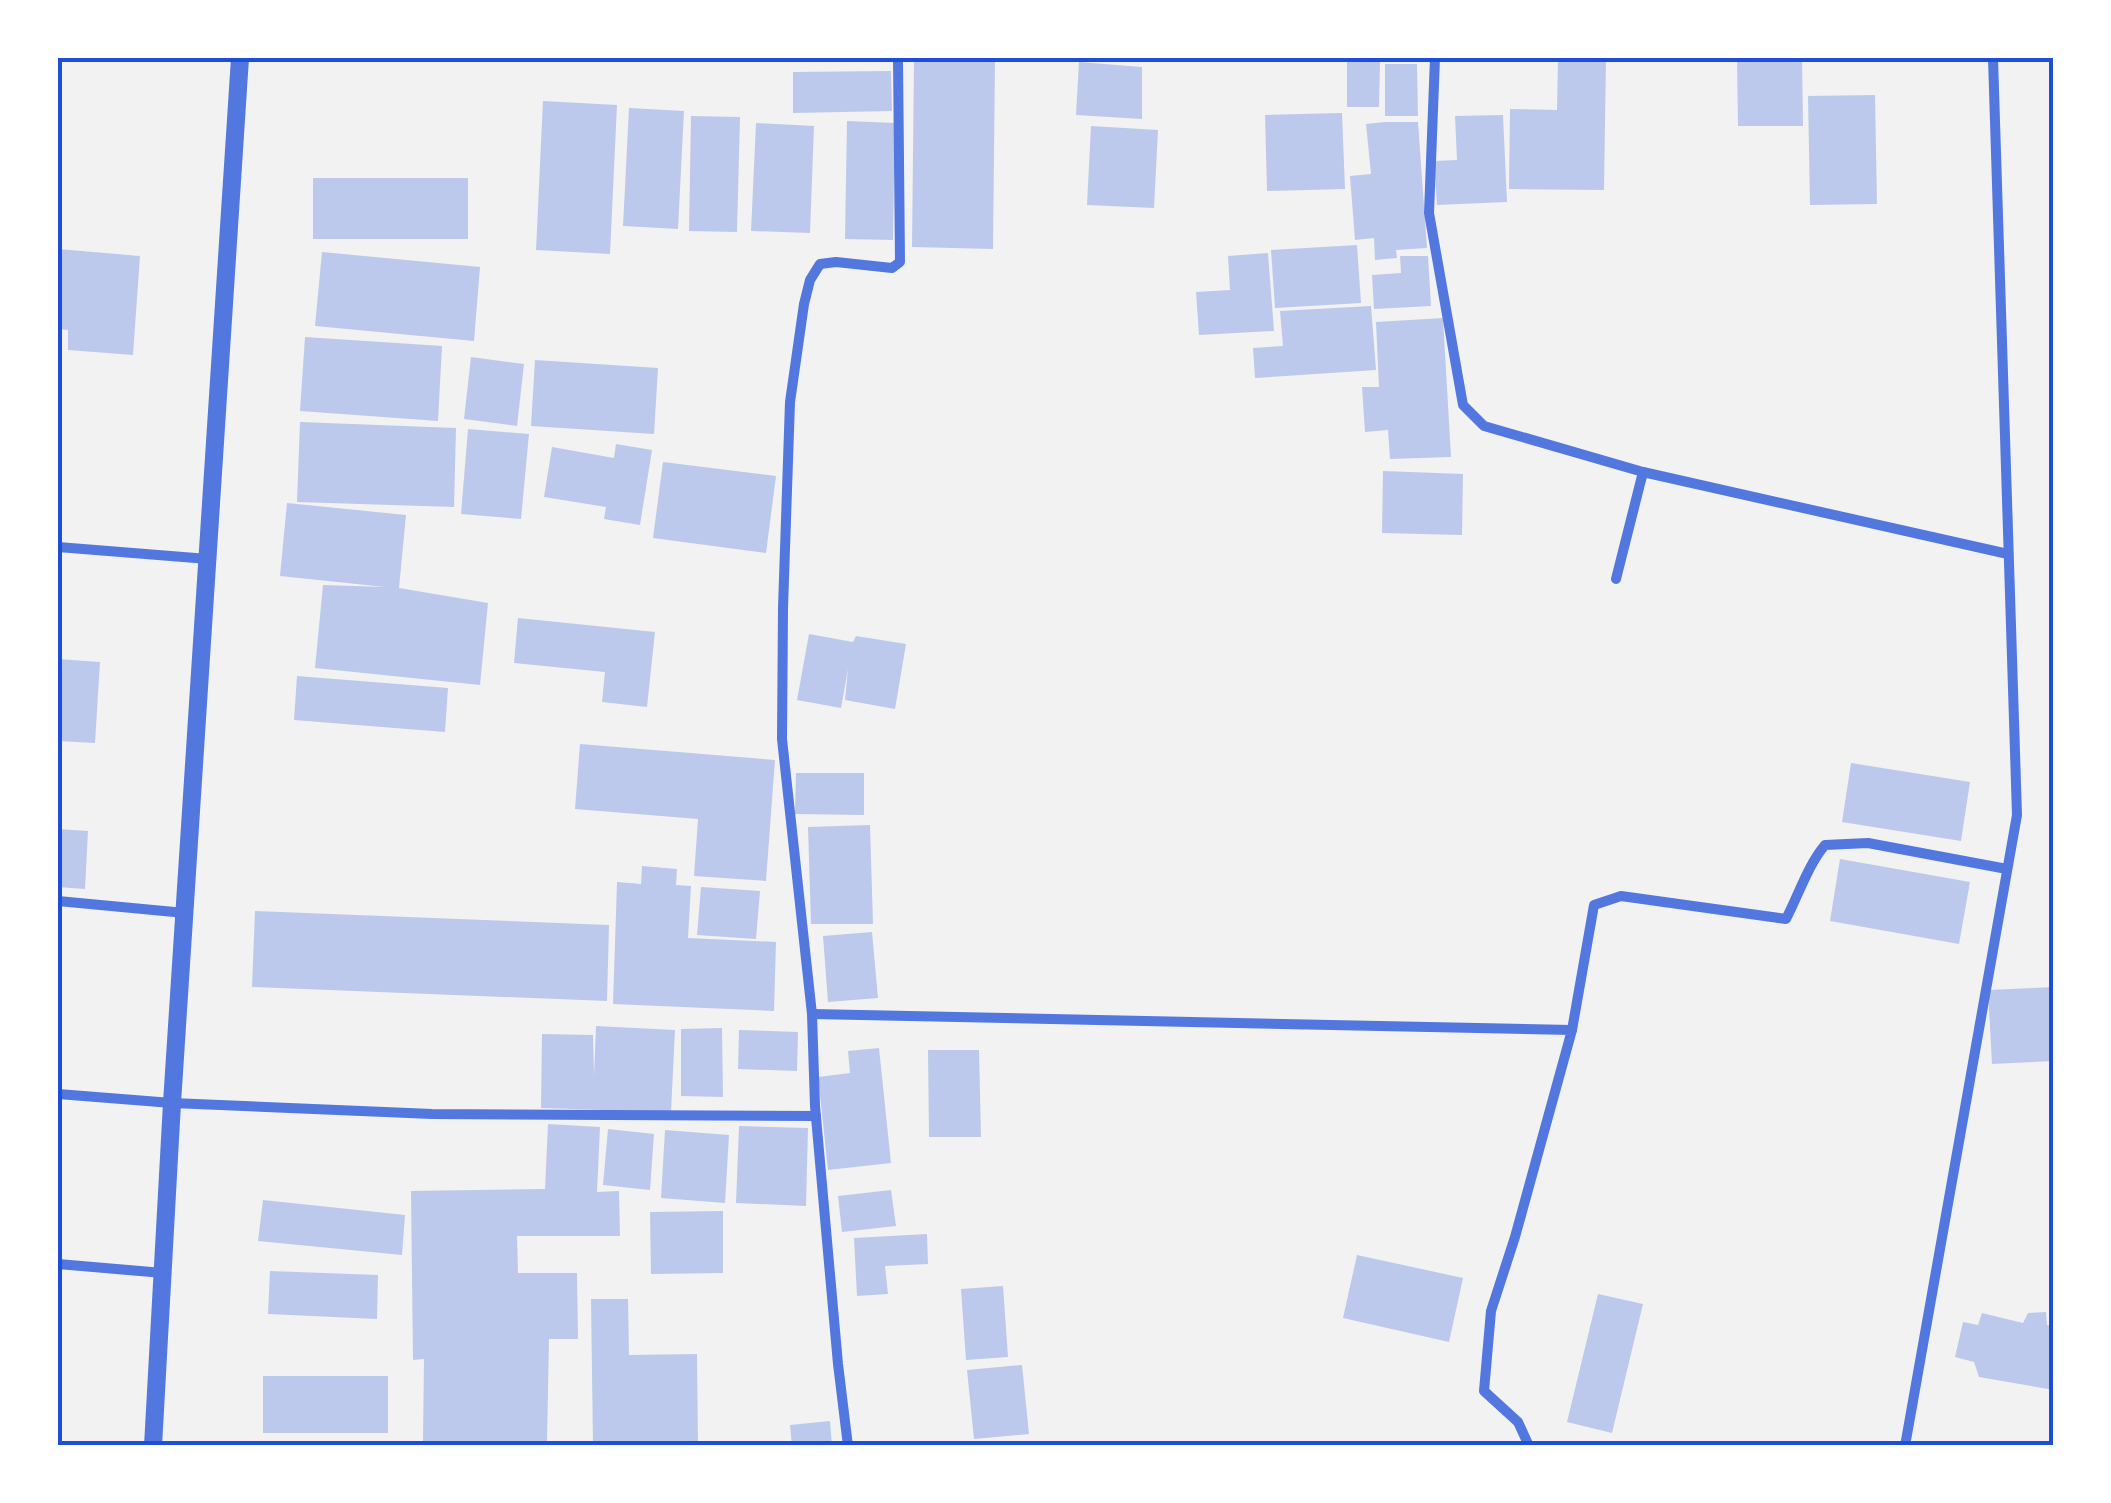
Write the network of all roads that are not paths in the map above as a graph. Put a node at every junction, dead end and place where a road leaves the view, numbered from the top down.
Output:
1 (240, 58) edge
2 (898, 58) edge
3 (1434, 58) edge
4 (1993, 58) edge
5 (1642, 472) junction
6 (58, 547) edge
7 (2008, 554) junction
8 (208, 559) junction
9 (1616, 579) dead end
10 (2008, 869) junction
11 (58, 901) edge
12 (185, 913) junction
13 (812, 1014) junction
14 (1572, 1030) junction
15 (58, 1094) edge
16 (172, 1104) junction
17 (816, 1116) junction
18 (58, 1264) edge
19 (163, 1273) junction
20 (153, 1446) edge
21 (848, 1446) edge
22 (1529, 1446) edge
23 (1905, 1446) edge

1 - 8 street
2 - 13 street
3 - 5 street
4 - 7 street
5 - 7 street
5 - 9 street
6 - 8 street
7 - 10 street
8 - 12 street
10 - 14 street
10 - 23 street
11 - 12 street
12 - 16 street
13 - 14 street
13 - 17 street
14 - 22 street
15 - 16 street
16 - 17 street
16 - 19 street
17 - 21 street
18 - 19 street
19 - 20 street

